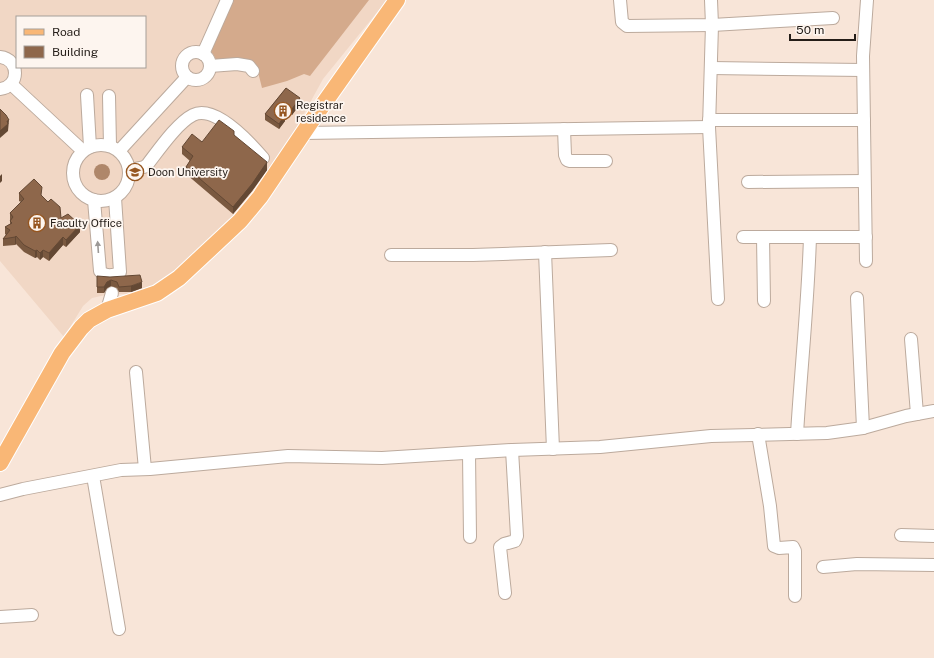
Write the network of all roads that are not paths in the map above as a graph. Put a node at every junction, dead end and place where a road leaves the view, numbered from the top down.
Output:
1 (227, 0) edge
2 (397, 0) edge
3 (620, 0) edge
4 (711, 0) edge
5 (867, 0) edge
6 (833, 18) dead end
7 (712, 25) junction
8 (203, 54) junction
9 (0, 57) edge
10 (210, 66) junction
11 (711, 68) junction
12 (863, 70) junction
13 (253, 71) dead end
14 (187, 77) junction
15 (5, 87) edge
16 (87, 94) dead end
17 (109, 96) dead end
18 (864, 120) junction
19 (709, 124) junction
20 (564, 129) junction
21 (303, 133) junction
22 (115, 148) junction
23 (87, 149) junction
24 (264, 158) edge
25 (606, 161) dead end
26 (130, 170) junction
27 (864, 181) junction
28 (748, 182) dead end
29 (115, 198) junction
30 (94, 200) junction
31 (743, 236) dead end
32 (763, 236) junction
33 (810, 237) junction
34 (866, 237) junction
35 (611, 250) dead end
36 (545, 252) junction
37 (391, 255) dead end
38 (866, 262) dead end
39 (112, 283) junction
40 (857, 298) dead end
41 (718, 299) dead end
42 (764, 301) dead end
43 (107, 310) junction
44 (910, 339) dead end
45 (136, 372) dead end
46 (934, 412) edge
47 (917, 414) junction
48 (863, 428) junction
49 (758, 434) junction
50 (797, 434) junction
51 (553, 449) junction
52 (512, 450) junction
53 (469, 453) junction
54 (0, 463) edge
55 (145, 469) junction
56 (93, 476) junction
57 (0, 495) edge
58 (901, 535) dead end
59 (934, 536) edge
60 (470, 537) dead end
61 (934, 565) edge
62 (823, 567) dead end
63 (505, 593) dead end
64 (795, 596) dead end
65 (32, 615) dead end
66 (0, 617) edge
67 (119, 629) dead end

1 - 8 street
2 - 21 main road
3 - 7 street
4 - 7 street
5 - 12 street
6 - 7 street
7 - 11 street
8 - 10 street
8 - 14 street
9 - 15 street
10 - 13 street
10 - 14 street
11 - 12 street
11 - 19 street
12 - 18 street
14 - 22 street
15 - 23 street
16 - 23 street
17 - 22 street
18 - 19 street
18 - 27 street
19 - 20 street
19 - 41 street
20 - 21 street
20 - 25 street
21 - 43 main road
22 - 23 street
22 - 26 street
23 - 30 street
24 - 26 street
26 - 29 street
27 - 28 street
27 - 34 street
29 - 30 street
29 - 39 street
39 -> 30 street
31 - 32 street
32 - 33 street
32 - 42 street
33 - 34 street
33 - 50 street
34 - 38 street
35 - 36 street
36 - 37 street
36 - 51 street
39 - 43 street
40 - 48 street
43 - 54 main road
44 - 47 street
45 - 55 street
46 - 47 street
47 - 48 street
48 - 50 street
49 - 50 street
49 - 51 street
49 - 64 street
51 - 52 street
52 - 53 street
52 - 63 street
53 - 55 street
53 - 60 street
55 - 56 street
56 - 57 street
56 - 67 street
58 - 59 street
61 - 62 street
65 - 66 street

